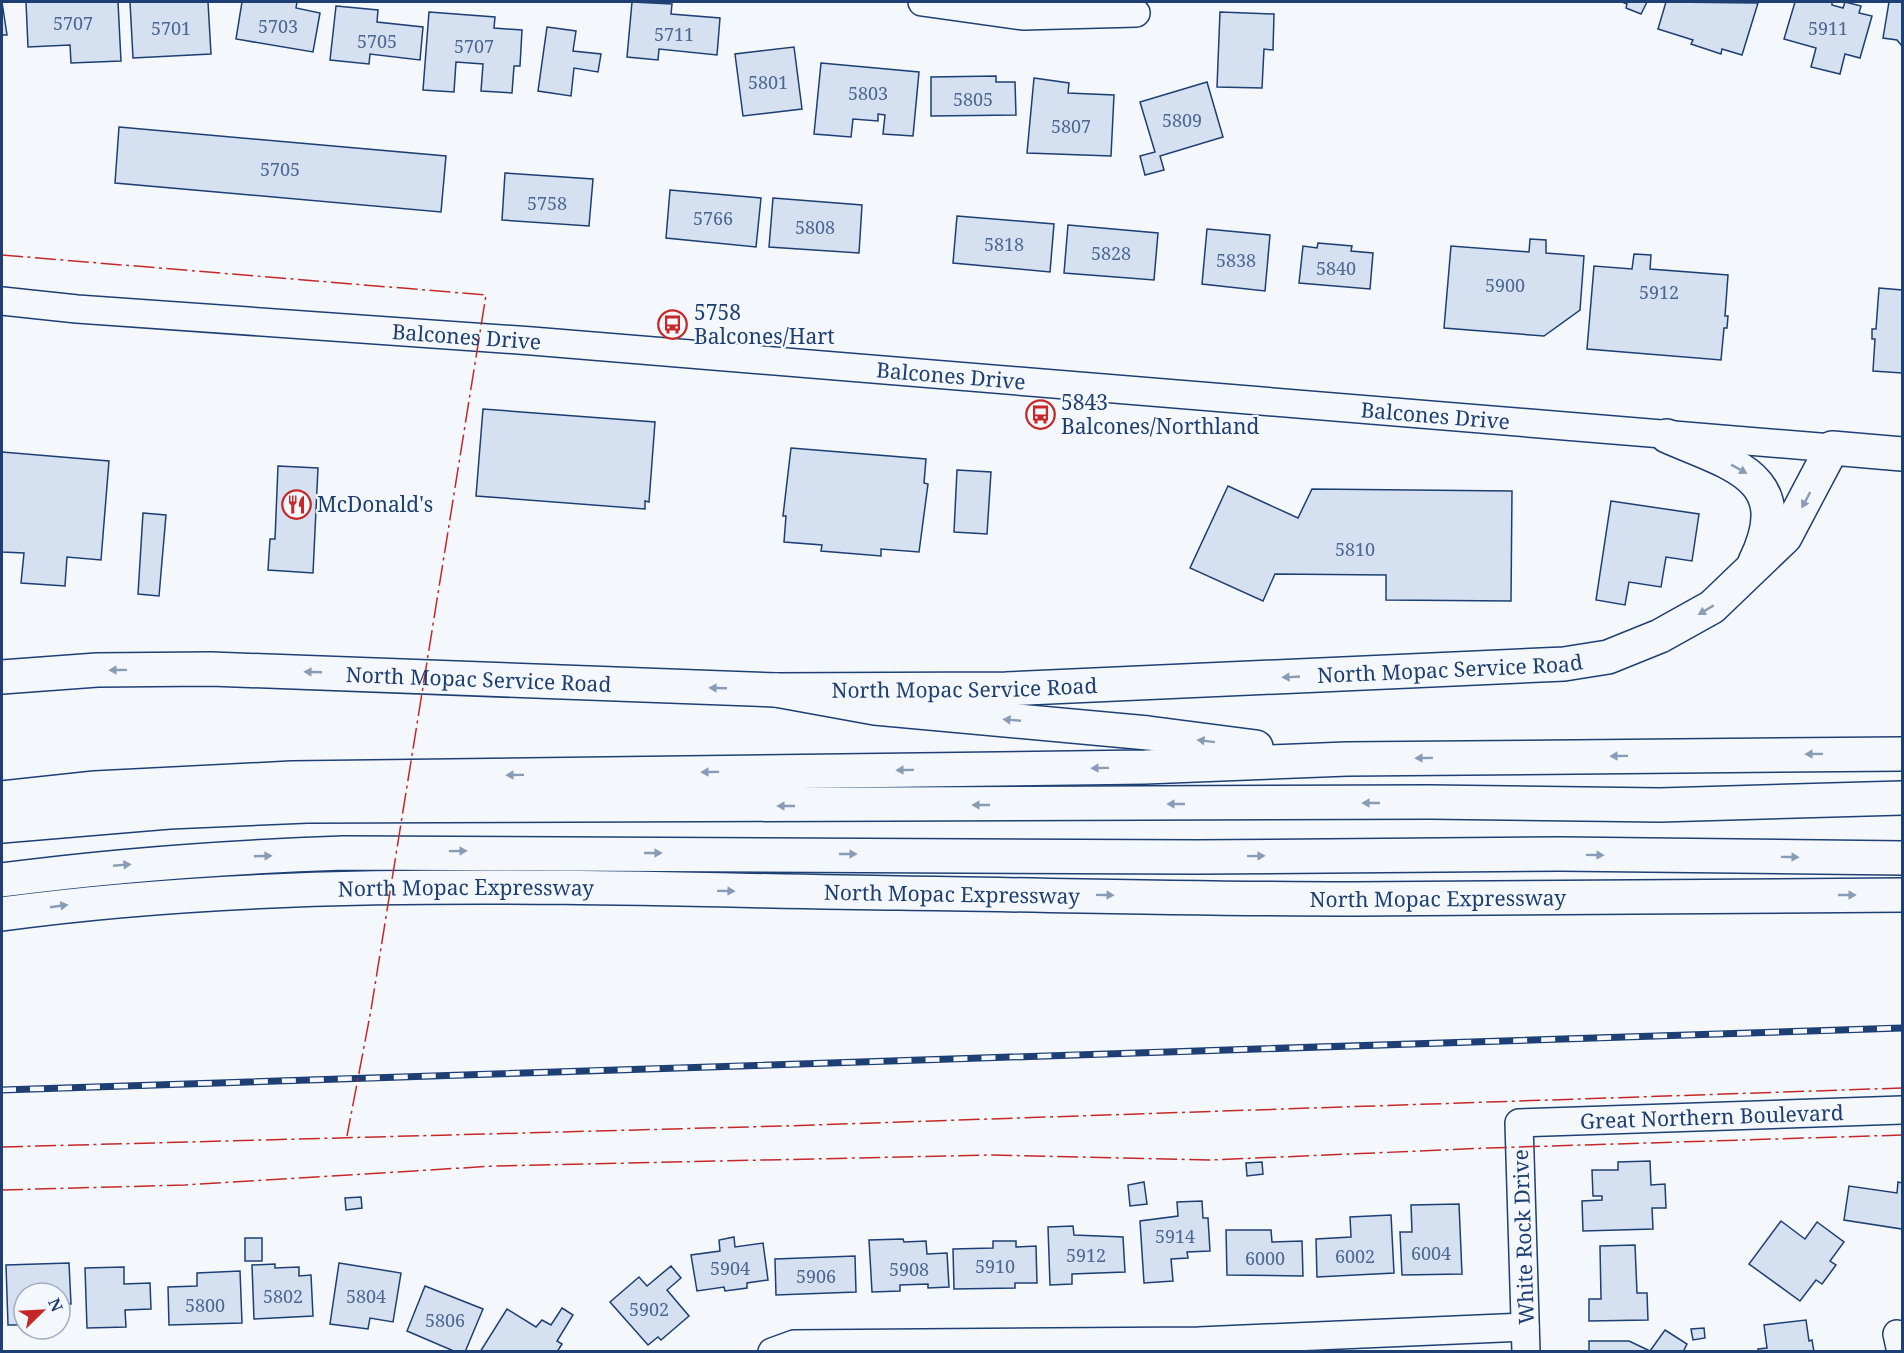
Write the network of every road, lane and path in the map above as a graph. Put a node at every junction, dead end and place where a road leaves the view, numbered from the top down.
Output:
1 (922, 2) edge
2 (1136, 14) dead end
3 (2, 301) edge
4 (1667, 436) junction
5 (1832, 448) junction
6 (1902, 454) edge
7 (1750, 573) junction
8 (2, 677) edge
9 (776, 690) junction
10 (1898, 754) edge
11 (1347, 759) junction
12 (2, 798) edge
13 (1902, 798) edge
14 (1430, 802) junction
15 (2, 826) edge
16 (1369, 855) junction
17 (1902, 858) edge
18 (2, 880) edge
19 (1768, 895) junction
20 (1902, 895) edge
21 (2, 914) edge
22 (1902, 1110) edge
23 (1519, 1123) joint
24 (1526, 1339) edge
25 (1199, 1346) edge
26 (772, 1352) edge

1 - 2 street
3 - 4 street, Balcones Drive
4 - 5 street, Balcones Drive
4 -> 7 main road
5 - 6 main road, Balcones Drive
5 -> 7 main road, North Mopac Service Road
7 -> 9 main road, North Mopac Service Road
9 -> 8 main road, North Mopac Service Road
11 -> 9 main road
10 -> 11 main road
10 - 14 main road
11 -> 12 main road
13 - 14 main road
14 -> 15 main road
16 -> 17 main road
18 -> 16 main road
16 - 19 main road
19 -> 20 main road, North Mopac Expressway
21 -> 19 main road, North Mopac Expressway
22 - 23 street, Great Northern Boulevard
23 - 24 street, White Rock Drive
24 - 25 street
25 - 26 street

